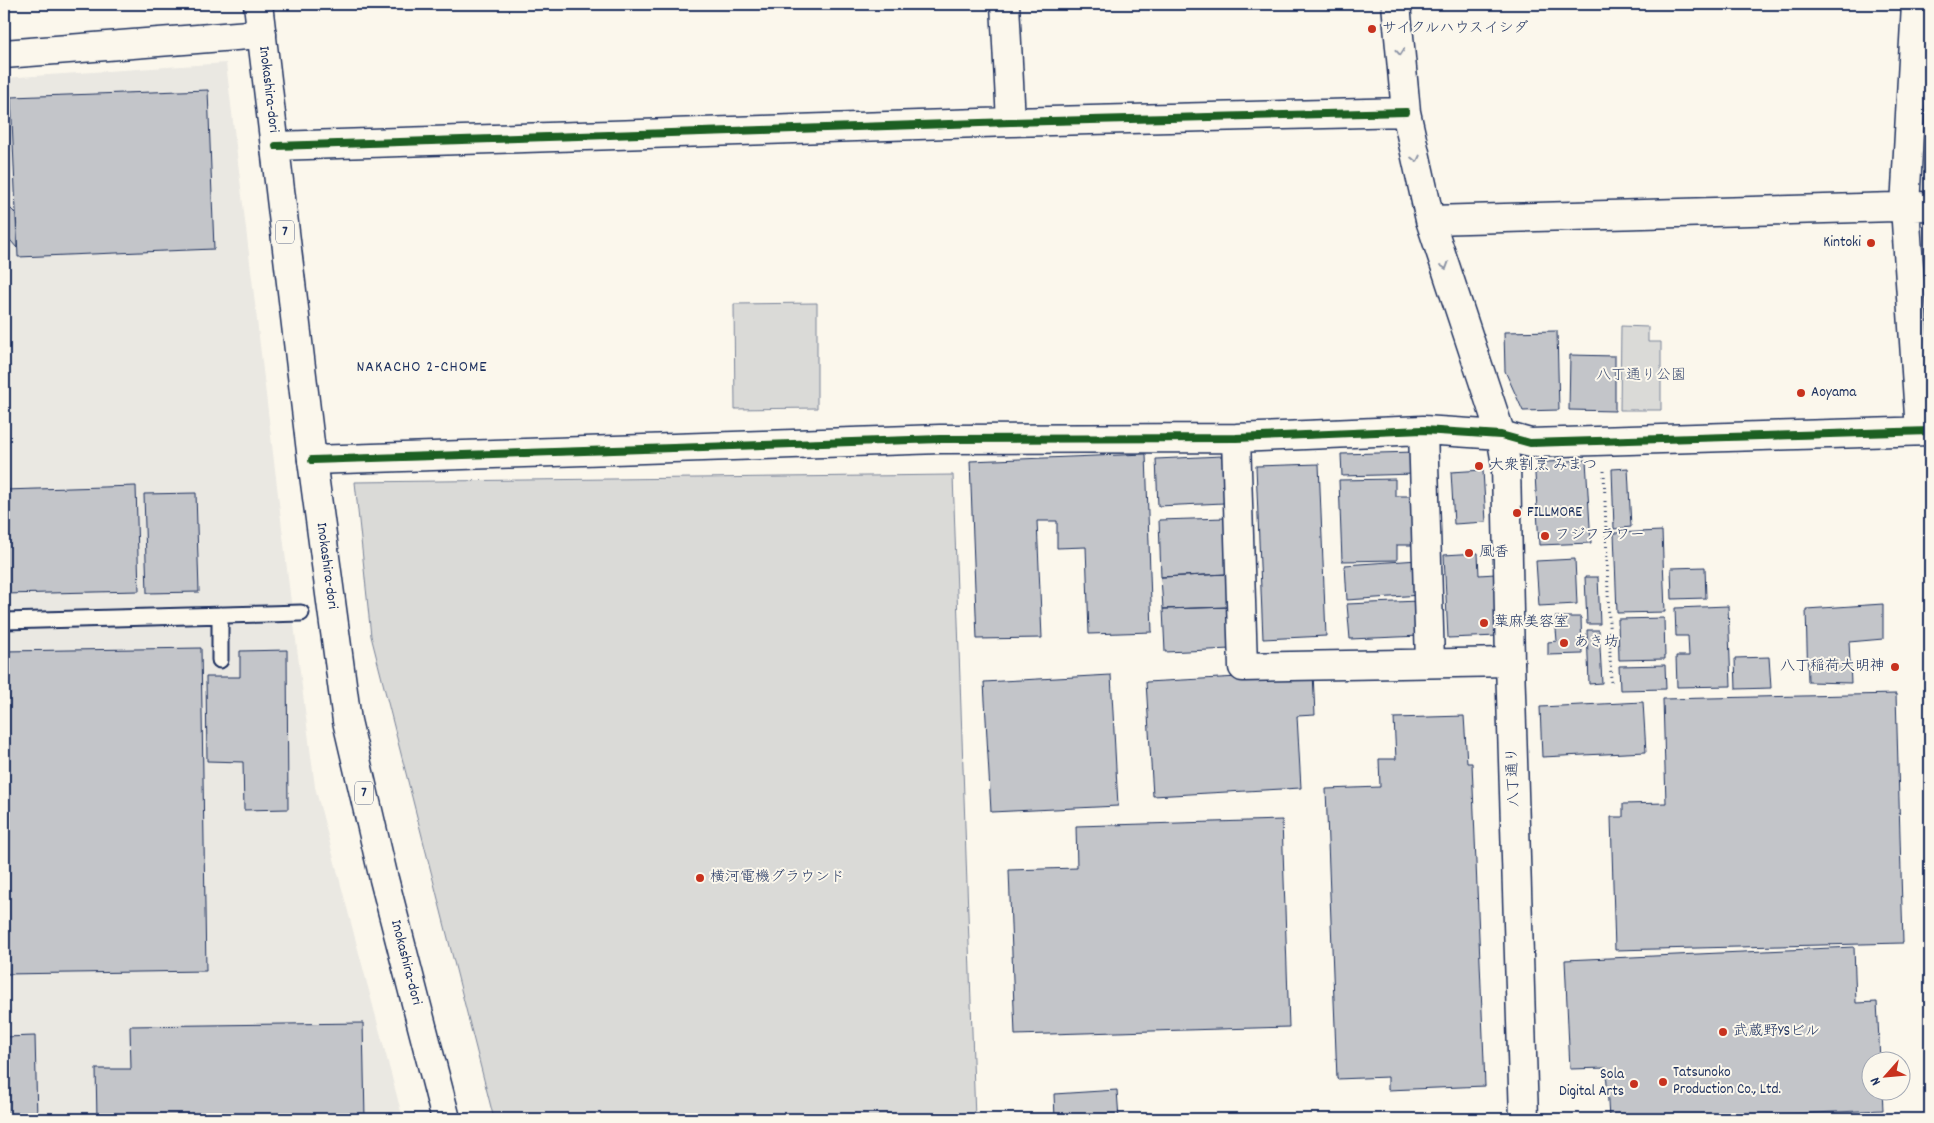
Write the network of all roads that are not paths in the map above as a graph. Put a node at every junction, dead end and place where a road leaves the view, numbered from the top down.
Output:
1 (258, 4) edge
2 (1005, 4) edge
3 (1396, 4) edge
4 (1916, 4) edge
5 (262, 34) junction
6 (4, 54) edge
7 (1406, 112) junction
8 (1011, 122) junction
9 (276, 146) junction
10 (1918, 206) edge
11 (1430, 220) junction
12 (1423, 430) junction
13 (1925, 431) edge
14 (1501, 435) junction
15 (1236, 438) junction
16 (312, 460) junction
17 (301, 613) dead end
18 (220, 615) junction
19 (4, 621) edge
20 (220, 660) dead end
21 (1430, 662) junction
22 (1510, 662) junction
23 (446, 1119) edge
24 (1524, 1119) edge

1 - 5 street, Inokashira-dori / 7
2 - 8 street
3 -> 7 street, 八丁通り
4 - 10 street
5 - 6 street
5 - 9 street, Inokashira-dori / 7
7 - 8 street
7 -> 11 street, 八丁通り
8 - 9 street
9 - 16 street, Inokashira-dori / 7
10 - 11 street
10 - 13 street
11 -> 14 street, 八丁通り
12 - 14 street
12 - 15 street
12 - 21 street
13 - 14 street
14 - 22 street, 八丁通り
15 - 16 street
15 - 21 street
16 - 23 street, Inokashira-dori / 7
17 - 18 lane
18 - 19 lane
18 - 20 lane
21 - 22 street
22 - 24 street, 八丁通り

